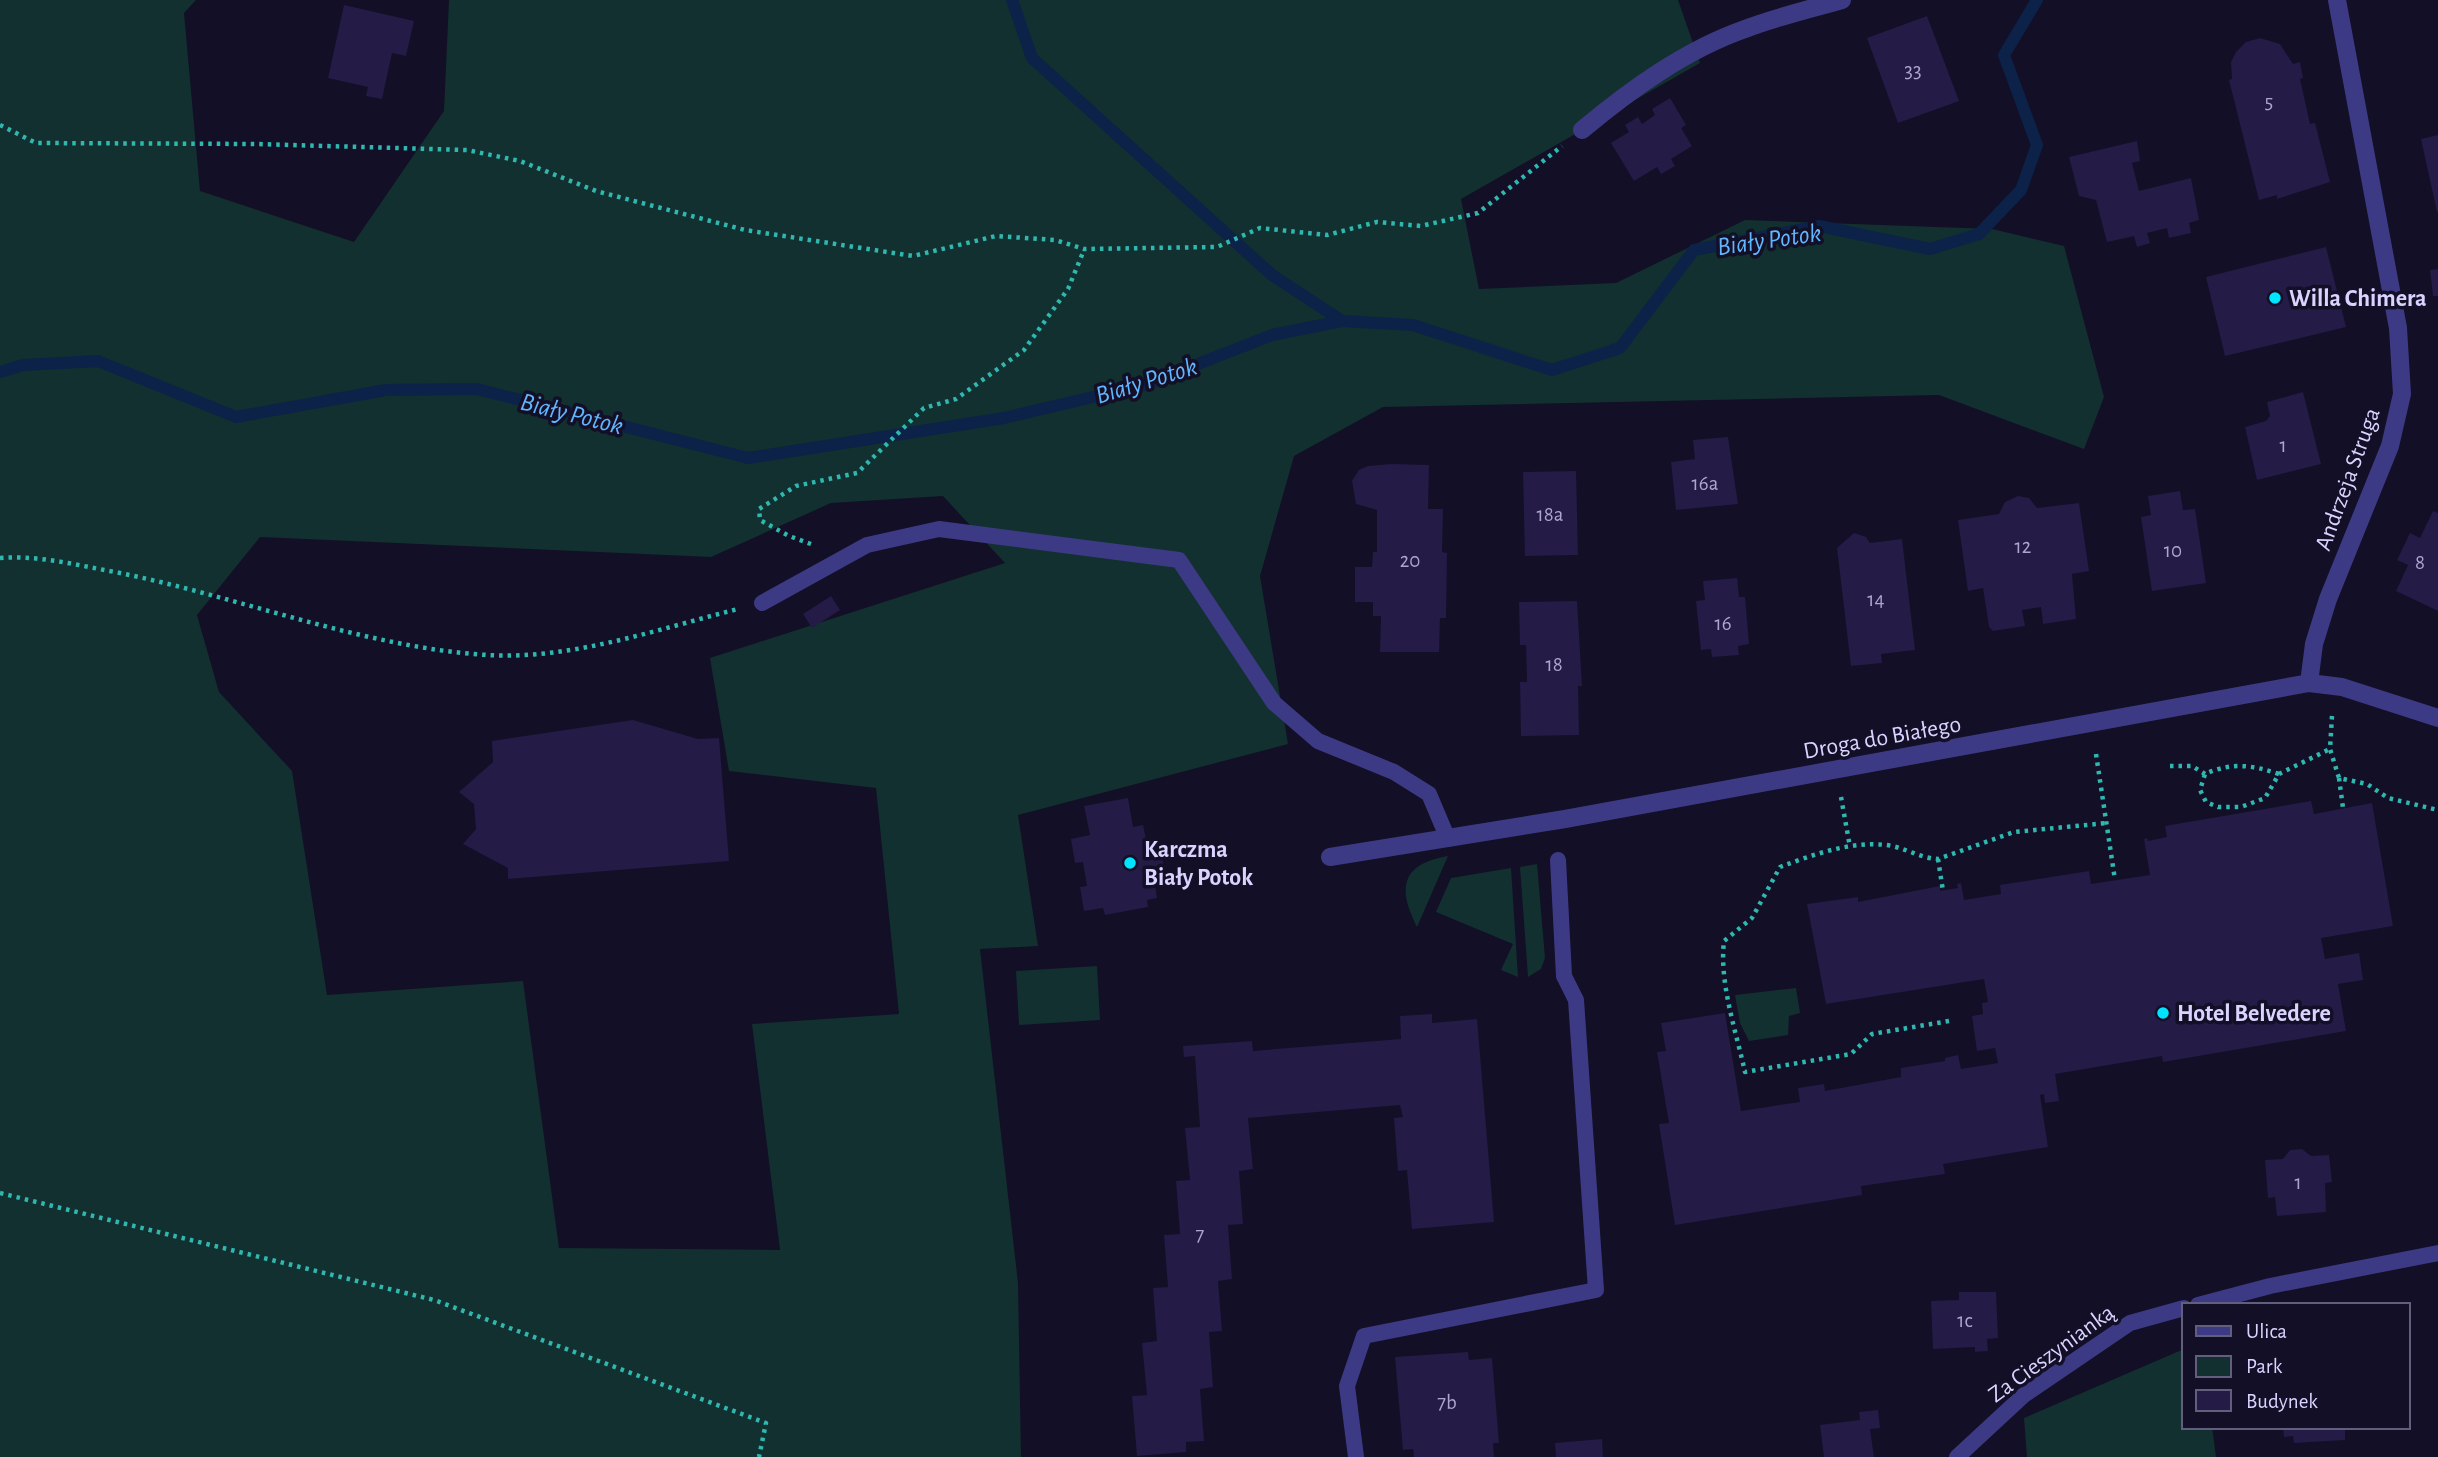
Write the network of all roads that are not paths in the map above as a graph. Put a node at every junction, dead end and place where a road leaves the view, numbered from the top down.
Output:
1 (1842, 0) edge
2 (2337, 0) edge
3 (1582, 130) road end
4 (762, 603) road end
5 (2309, 683) junction
6 (2438, 718) edge
7 (1448, 839) junction
8 (1330, 857) dead end
9 (1558, 860) dead end
10 (2438, 1253) edge
11 (2206, 1303) edge
12 (2182, 1309) edge
13 (1356, 1457) edge
14 (1957, 1457) edge

1 - 3 street
2 - 5 street, Andrzeja Struga
4 - 7 lane
5 - 6 street, Droga do Białego
5 - 7 street, Droga do Białego
7 - 8 street, Droga do Białego
9 - 13 lane
10 - 11 lane
12 - 14 lane, Za Cieszynianką

